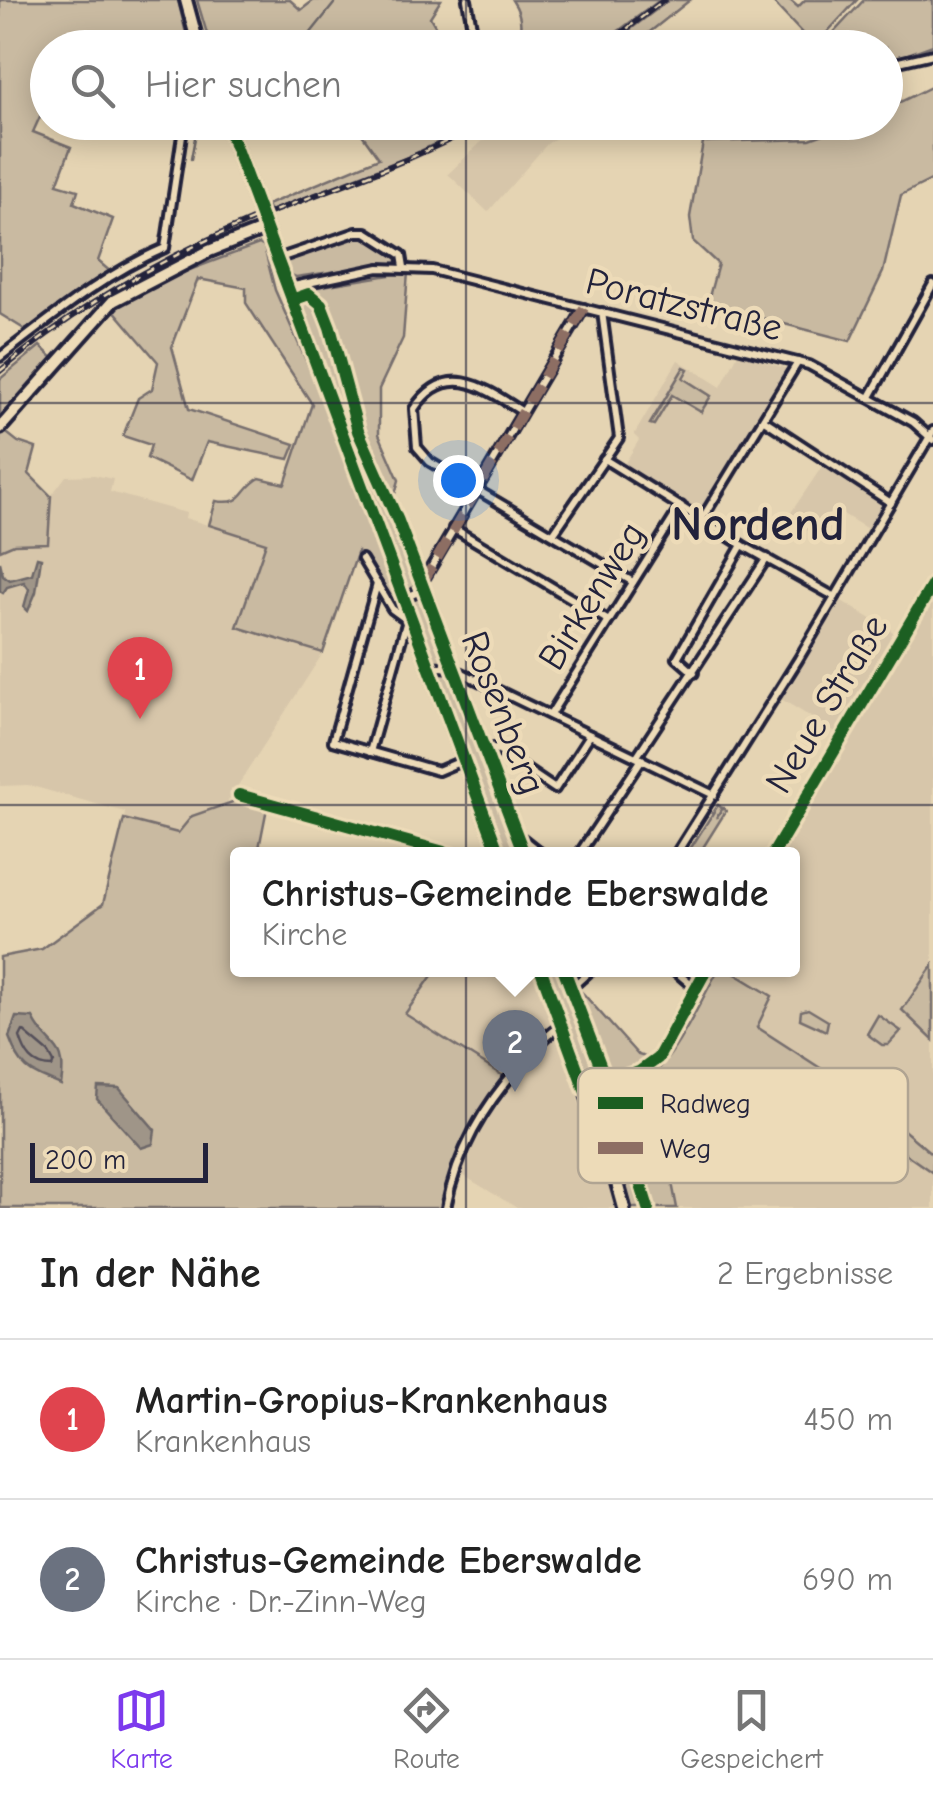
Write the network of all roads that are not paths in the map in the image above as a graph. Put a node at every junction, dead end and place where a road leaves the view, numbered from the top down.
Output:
1 (186, 0) edge
2 (467, 0) edge
3 (194, 30) edge
4 (473, 30) edge
5 (933, 54) edge
6 (903, 61) edge
7 (181, 140) edge
8 (232, 140) edge
9 (264, 228) junction
10 (277, 259) junction
11 (404, 267) junction
12 (933, 284) edge
13 (288, 288) junction
14 (584, 308) junction
15 (602, 312) junction
16 (0, 357) edge
17 (798, 362) junction
18 (870, 397) junction
19 (522, 411) junction
20 (764, 420) junction
21 (0, 428) edge
22 (932, 436) edge
23 (604, 460) junction
24 (476, 488) junction
25 (891, 502) junction
26 (681, 506) junction
27 (702, 519) junction
28 (452, 528) junction
29 (553, 534) junction
30 (742, 545) junction
31 (767, 558) junction
32 (362, 559) dead end
33 (633, 582) junction
34 (377, 584) junction
35 (422, 584) junction
36 (933, 584) edge
37 (835, 597) junction
38 (404, 598) junction
39 (409, 619) junction
40 (610, 621) junction
41 (428, 666) junction
42 (452, 668) junction
43 (694, 672) junction
44 (550, 715) junction
45 (590, 735) junction
46 (482, 745) junction
47 (370, 752) junction
48 (640, 758) junction
49 (464, 760) junction
50 (714, 795) junction
51 (239, 796) dead end
52 (518, 834) junction
53 (426, 847) edge
54 (496, 847) edge
55 (522, 847) edge
56 (534, 847) edge
57 (583, 847) edge
58 (681, 847) edge
59 (777, 847) edge
60 (544, 977) edge
61 (567, 977) edge
62 (583, 977) edge
63 (682, 977) edge
64 (702, 977) edge
65 (571, 988) junction
66 (696, 990) junction
67 (562, 1025) junction
68 (586, 1030) dead end
69 (644, 1068) edge
70 (578, 1070) edge
71 (616, 1183) edge
72 (446, 1208) edge
73 (624, 1208) edge

1 - 3 main road
2 - 4 street
5 - 6 street
7 - 16 street
8 - 9 main road
9 - 10 main road
9 - 21 main road
10 - 11 street
10 - 13 main road
11 - 13 street, Poratzstraße
11 - 14 street, Poratzstraße
12 - 18 street
13 - 38 main road
14 - 15 street, Poratzstraße
14 - 19 street
15 - 17 street, Poratzstraße
15 - 23 street
17 - 18 street, Poratzstraße
17 - 20 street
18 - 22 street, Poratzstraße
19 - 24 street
19 - 24 street
20 - 25 street
20 - 27 street
22 - 25 street
23 - 26 street
23 - 29 street
24 - 28 street
24 - 29 street
25 - 37 street
26 - 27 street
26 - 33 street, Birkenweg
27 - 30 street
28 - 35 street
28 - 40 street
29 - 33 street
30 - 31 street
30 - 43 street
31 - 37 street
31 - 43 street
32 - 34 street
33 - 40 street, Birkenweg
34 - 39 street
34 - 47 street
35 - 38 street
35 - 42 street, Rosenberg
36 - 59 street, Neue Straße
37 - 50 street
38 - 39 main road
39 - 41 main road
39 - 47 street
40 - 44 street, Birkenweg
41 - 42 street
41 - 49 main road
42 - 44 street
42 - 46 street, Rosenberg
43 - 48 street
44 - 45 street
45 - 46 street
45 - 48 street
46 - 52 street, Rosenberg
47 - 49 street
48 - 50 street
48 - 57 street
49 - 54 main road
50 - 58 street
51 - 53 street
52 - 55 street
52 - 56 street, Rosenberg
60 - 67 main road
61 - 65 street
62 - 65 street
63 - 66 street
64 - 66 street
65 - 68 street
66 - 69 street
67 - 70 main road
67 - 72 street
71 - 73 main road

